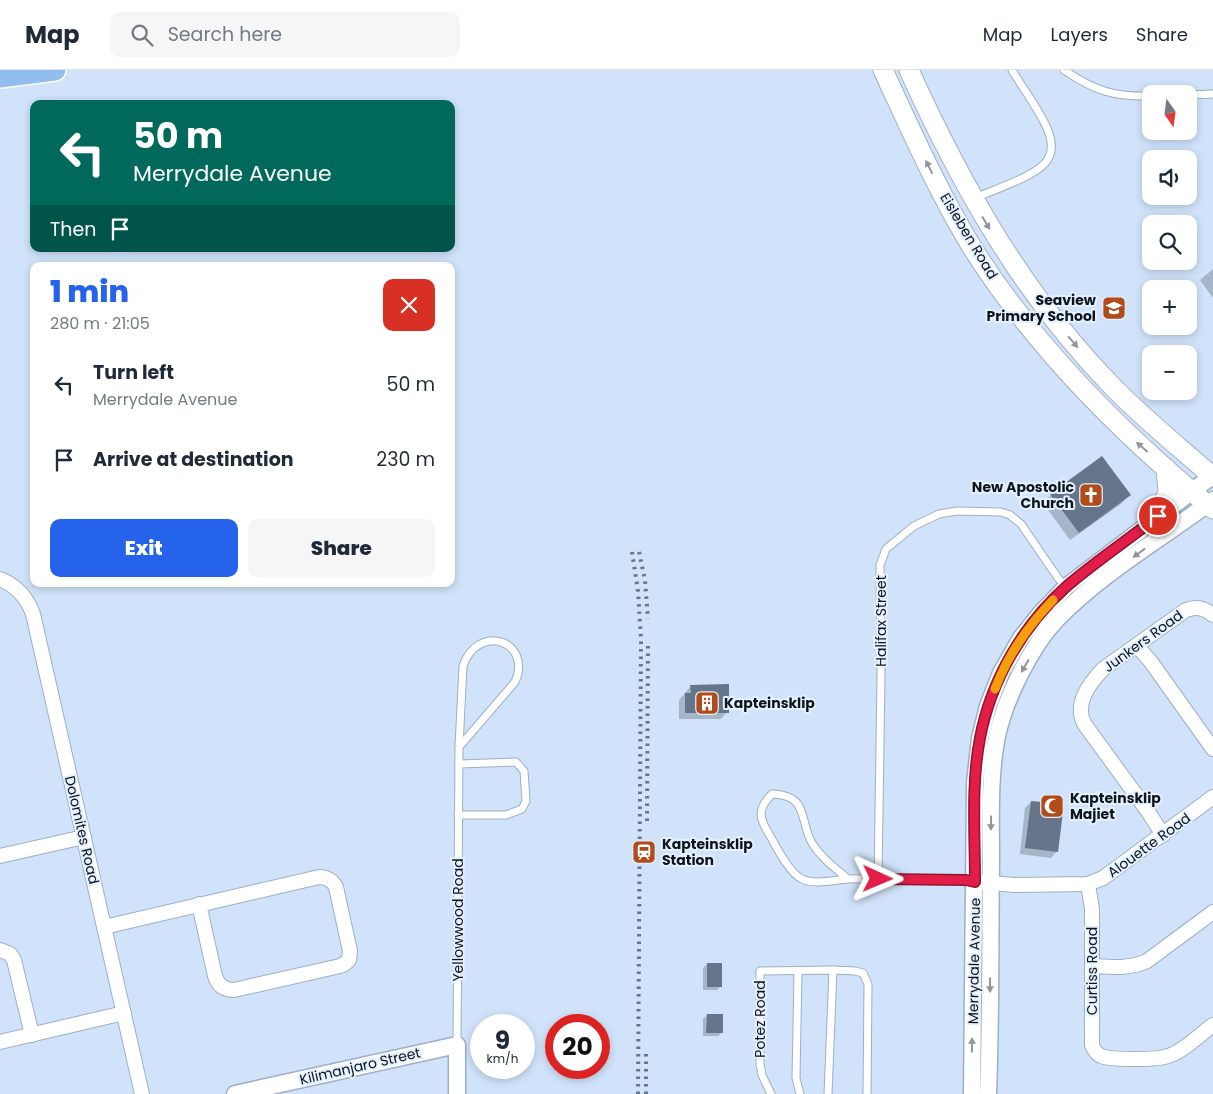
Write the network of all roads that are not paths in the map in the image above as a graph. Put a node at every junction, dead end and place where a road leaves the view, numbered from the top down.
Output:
1 (55, 70) edge
2 (883, 70) edge
3 (909, 70) edge
4 (1012, 70) edge
5 (1064, 70) edge
6 (0, 77) edge
7 (1213, 94) edge
8 (1142, 95) edge
9 (1198, 95) edge
10 (972, 199) junction
11 (1166, 468) junction
12 (1213, 476) edge
13 (1192, 491) junction
14 (1211, 504) edge
15 (1158, 516) junction
16 (0, 579) edge
17 (1066, 586) junction
18 (1078, 599) junction
19 (1213, 615) edge
20 (1137, 646) junction
21 (459, 747) junction
22 (1213, 749) edge
23 (459, 764) junction
24 (1213, 798) edge
25 (458, 815) junction
26 (1163, 835) junction
27 (84, 837) junction
28 (0, 856) edge
29 (848, 879) junction
30 (878, 879) junction
31 (983, 882) junction
32 (1088, 884) junction
33 (199, 904) junction
34 (1213, 912) edge
35 (104, 927) junction
36 (0, 950) edge
37 (1093, 966) junction
38 (832, 970) junction
39 (798, 971) junction
40 (124, 1013) junction
41 (1213, 1025) edge
42 (32, 1035) junction
43 (0, 1042) edge
44 (457, 1045) junction
45 (142, 1094) edge
46 (235, 1094) edge
47 (457, 1094) edge
48 (770, 1094) edge
49 (800, 1094) edge
50 (828, 1094) edge
51 (867, 1094) edge
52 (972, 1094) edge
53 (988, 1094) edge

1 - 6 main road
11 -> 2 main road, Eisleben Road
3 - 10 main road, Eisleben Road
4 - 10 lane
5 - 8 lane
7 - 9 lane
10 -> 12 main road, Eisleben Road
11 - 13 main road, Eisleben Road
11 - 15 main road
12 - 13 street, Merrydale Avenue
13 - 14 main road, Eisleben Road
13 - 15 street, Merrydale Avenue
14 -> 18 street, Merrydale Avenue
15 - 17 street, Merrydale Avenue
16 - 27 street, Dolomites Road
17 - 18 lane, Halifax Street
17 - 30 lane, Halifax Street
17 - 31 street, Merrydale Avenue
18 -> 31 street, Merrydale Avenue
19 - 20 street, Junkers Road
20 - 22 street
20 - 26 street, Junkers Road
21 - 21 lane, Yellowwood Road
21 - 23 lane, Yellowwood Road
23 - 25 lane, Yellowwood Road
23 - 25 lane
24 - 26 street, Alouette Road
25 - 44 lane, Yellowwood Road
26 - 32 street, Alouette Road
27 - 28 street
27 - 35 street, Dolomites Road
29 - 29 lane
29 - 30 lane
30 - 31 lane
31 - 32 street, Alouette Road
52 -> 31 street, Merrydale Avenue
31 -> 53 street, Merrydale Avenue
32 - 37 street, Curtiss Road
33 - 33 street
33 - 35 street
34 - 37 street
35 - 40 street, Dolomites Road
36 - 42 street
37 - 41 street, Curtiss Road
38 - 39 lane
38 - 50 lane
38 - 51 lane
39 - 48 lane, Potez Road
39 - 49 lane
40 - 42 street
40 - 45 street, Dolomites Road
42 - 43 street
44 - 46 street, Kilimanjaro Street
44 - 47 street, Yellowwood Road

